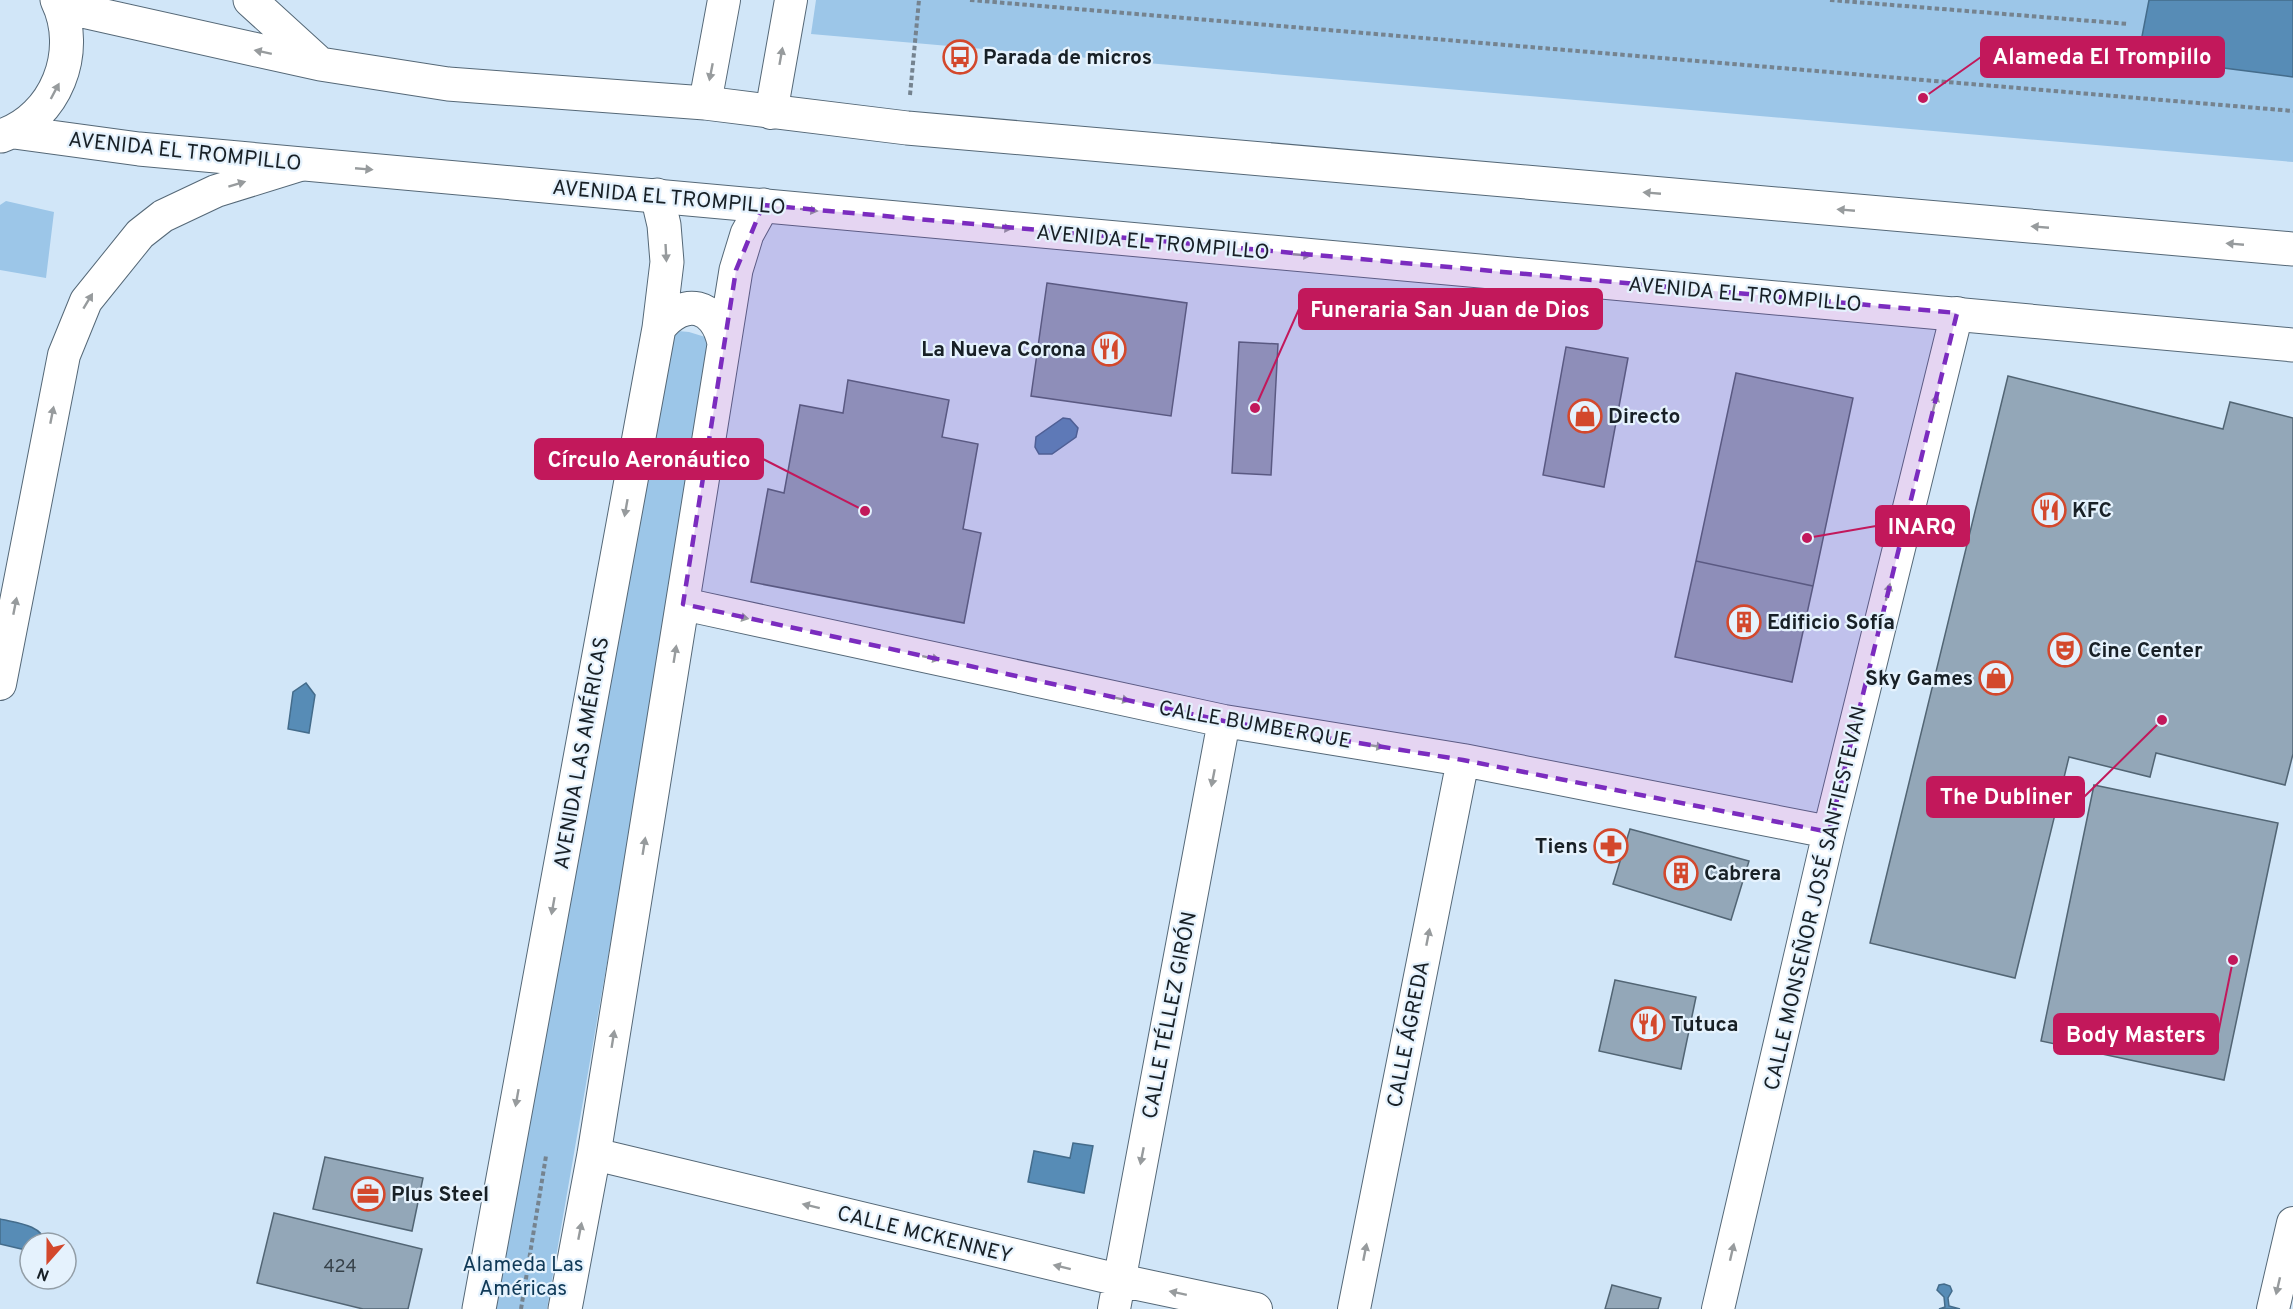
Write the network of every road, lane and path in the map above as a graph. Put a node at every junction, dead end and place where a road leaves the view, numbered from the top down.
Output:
1 (250, 0) edge
2 (724, 0) edge
3 (791, 0) edge
4 (919, 0) edge
5 (970, 0) edge
6 (1830, 0) edge
7 (59, 3) edge
8 (2129, 24) dead end
9 (320, 64) junction
10 (705, 103) junction
11 (2293, 111) edge
12 (771, 112) junction
13 (907, 128) junction
14 (7, 134) edge
15 (306, 163) junction
16 (657, 195) junction
17 (763, 205) junction
18 (2293, 249) edge
19 (1957, 313) junction
20 (659, 328) junction
21 (724, 343) junction
22 (2293, 345) edge
23 (683, 604) junction
24 (0, 684) edge
25 (1224, 721) junction
26 (1463, 760) junction
27 (1829, 832) junction
28 (594, 1154) junction
29 (2293, 1223) edge
30 (1117, 1295) edge
31 (479, 1309) edge
32 (565, 1309) edge
33 (1256, 1309) edge
34 (1354, 1309) edge
35 (1718, 1309) edge
36 (2273, 1309) edge

1 - 9 main road
2 -> 10 street
12 -> 3 street
4 - 13 path
5 - 11 path
6 - 8 path
9 -> 7 main road
14 -> 7 main road
9 - 10 main road
10 - 12 main road
12 - 13 main road
18 -> 13 main road
14 - 15 main road, AVENIDA EL TROMPILLO
15 -> 16 main road, AVENIDA EL TROMPILLO
24 -> 15 street
16 - 17 main road, AVENIDA EL TROMPILLO
16 -> 20 main road, AVENIDA LAS AMÉRICAS
17 -> 19 main road, AVENIDA EL TROMPILLO
17 - 21 main road
19 - 22 main road, AVENIDA EL TROMPILLO
27 -> 19 street, CALLE MONSEÑOR JOSÉ SANTIESTEVAN
20 - 21 main road
20 -> 31 main road, AVENIDA LAS AMÉRICAS
21 - 23 main road
23 -> 25 street, CALLE BUMBERQUE
28 -> 23 main road
25 -> 26 street, CALLE BUMBERQUE
25 -> 30 street, CALLE TÉLLEZ GIRÓN
26 - 27 street, CALLE BUMBERQUE
34 -> 26 street, CALLE ÁGREDA
35 -> 27 street, CALLE MONSEÑOR JOSÉ SANTIESTEVAN
30 -> 28 street, CALLE MCKENNEY
32 -> 28 main road
29 -> 36 street
33 -> 30 street, CALLE MCKENNEY

